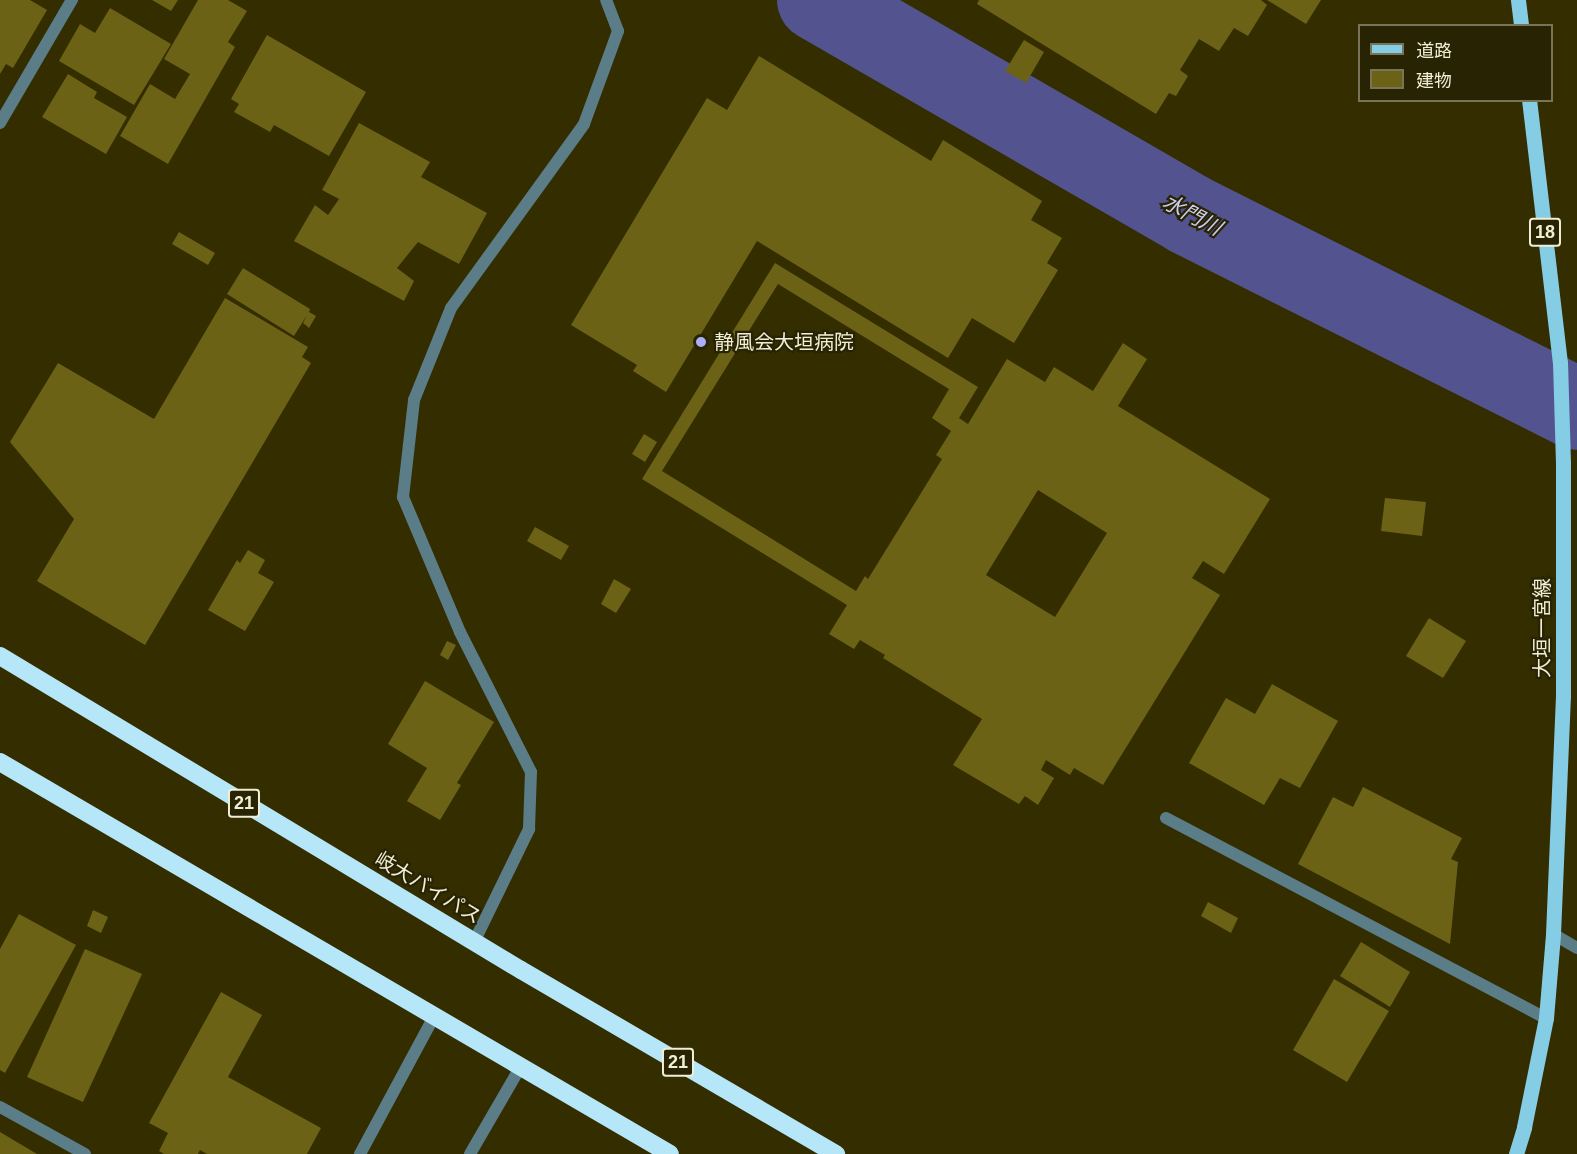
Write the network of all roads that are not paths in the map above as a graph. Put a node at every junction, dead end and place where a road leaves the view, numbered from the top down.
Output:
1 (72, 0) edge
2 (606, 0) edge
3 (1518, 0) edge
4 (1521, 24) edge
5 (1529, 102) edge
6 (0, 123) edge
7 (0, 656) edge
8 (0, 762) edge
9 (1166, 818) dead end
10 (1553, 934) junction
11 (482, 946) junction
12 (1577, 948) edge
13 (1546, 1018) junction
14 (442, 1019) junction
15 (521, 1066) junction
16 (0, 1107) edge
17 (85, 1154) edge
18 (360, 1154) edge
19 (470, 1154) edge
20 (670, 1154) edge
21 (836, 1154) edge
22 (1516, 1154) edge

1 - 6 street
2 - 11 street
3 - 4 main road
5 - 10 main road, 大垣一宮線 / 18
7 - 11 highway, 岐大バイパス / 21
8 - 14 highway
9 - 13 street
10 - 12 street
10 - 13 main road, 大垣一宮線 / 18
11 - 21 highway, 岐大バイパス / 21
13 - 22 main road, 大垣一宮線 / 18
14 - 15 highway
14 - 18 street
15 - 19 street
15 - 20 highway
16 - 17 street

